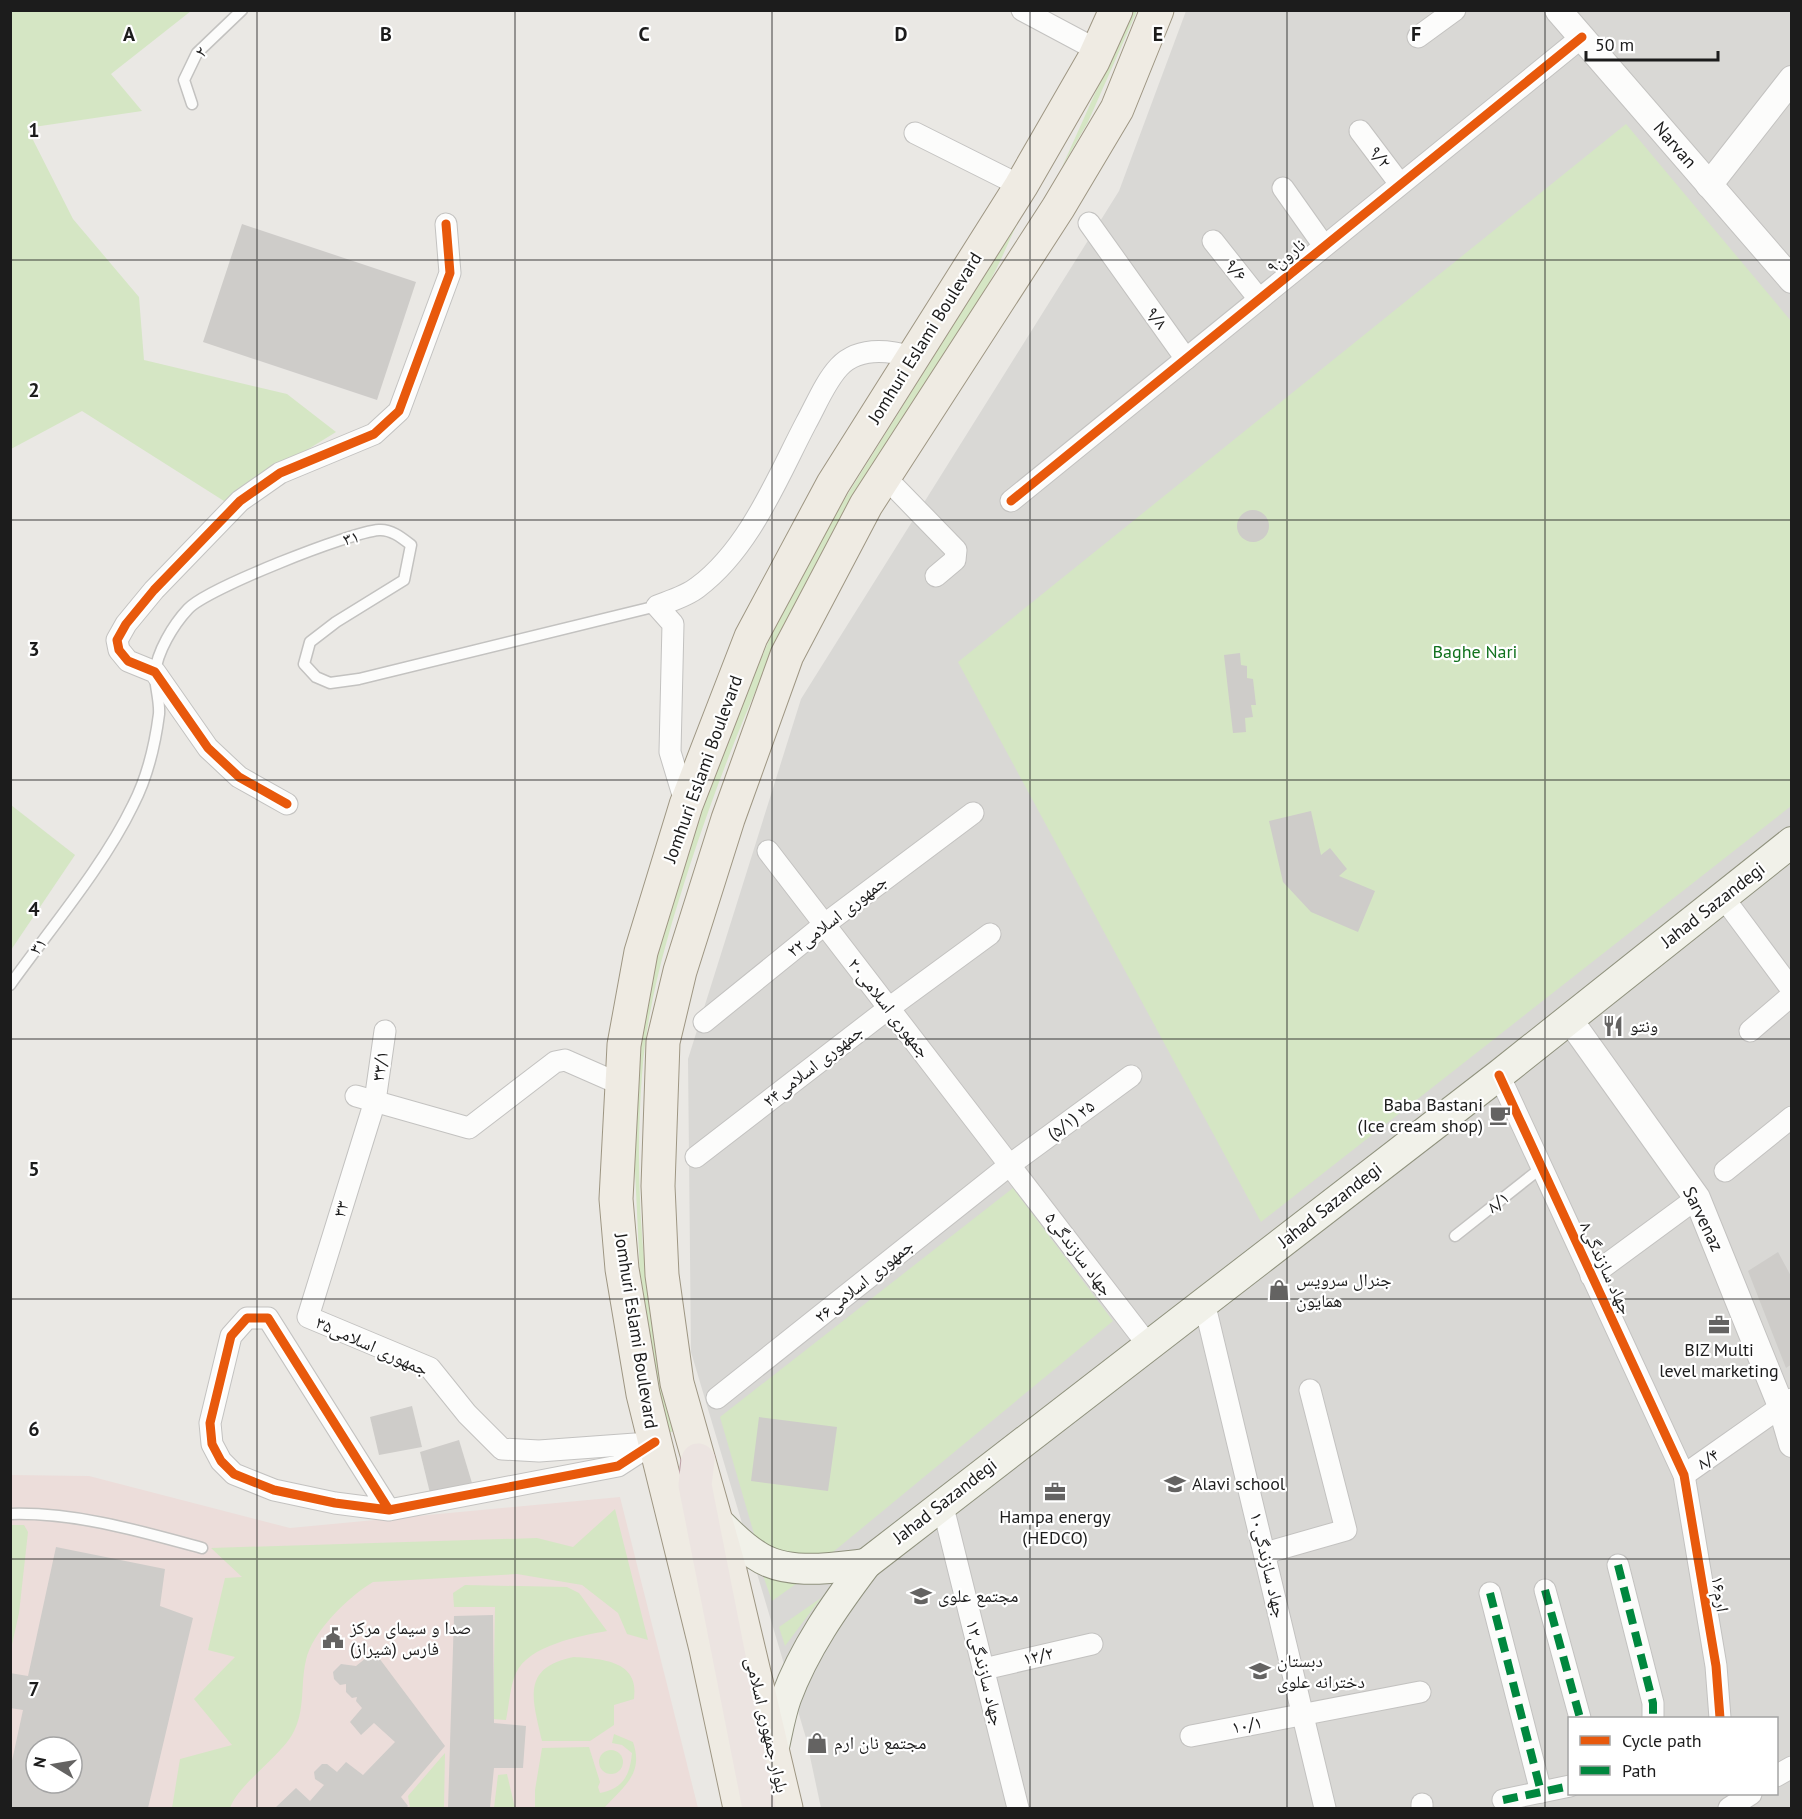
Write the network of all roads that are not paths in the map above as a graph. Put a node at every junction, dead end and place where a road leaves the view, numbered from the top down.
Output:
1 (242, 10) edge
2 (1022, 10) edge
3 (1116, 10) edge
4 (1157, 10) edge
5 (1455, 10) edge
6 (1558, 10) edge
7 (1418, 38) dead end
8 (1582, 38) junction
9 (1097, 51) junction
10 (1791, 79) edge
11 (192, 104) dead end
12 (1360, 131) dead end
13 (915, 133) dead end
14 (1400, 184) junction
15 (1710, 185) junction
16 (1021, 186) junction
17 (1283, 188) dead end
18 (1058, 208) junction
19 (1089, 223) dead end
20 (446, 224) dead end
21 (1213, 241) dead end
22 (1324, 246) junction
23 (1791, 280) edge
24 (1259, 299) junction
25 (912, 357) junction
26 (1186, 359) junction
27 (885, 477) junction
28 (1011, 501) dead end
29 (936, 576) dead end
30 (657, 606) junction
31 (155, 672) junction
32 (287, 804) dead end
33 (686, 805) junction
34 (973, 813) dead end
35 (1791, 842) edge
36 (768, 851) dead end
37 (1723, 897) junction
38 (825, 924) junction
39 (990, 934) dead end
40 (10, 985) edge
41 (1791, 990) edge
42 (1791, 995) edge
43 (889, 1008) junction
44 (1569, 1019) junction
45 (704, 1022) dead end
46 (385, 1031) dead end
47 (1750, 1031) dead end
48 (1499, 1075) junction
49 (1131, 1076) dead end
50 (621, 1085) junction
51 (365, 1098) junction
52 (1791, 1117) edge
53 (696, 1157) dead end
54 (1011, 1164) junction
55 (1541, 1168) junction
56 (1725, 1171) dead end
57 (1697, 1198) junction
58 (1455, 1236) dead end
59 (1591, 1276) junction
60 (1204, 1302) junction
61 (308, 1317) joint
62 (1148, 1345) junction
63 (1310, 1390) dead end
64 (717, 1398) dead end
65 (1786, 1403) edge
66 (655, 1442) junction
67 (1791, 1444) edge
68 (698, 1460) junction
69 (1684, 1475) junction
70 (942, 1503) junction
71 (389, 1510) junction
72 (10, 1514) edge
73 (717, 1521) junction
74 (202, 1548) dead end
75 (1265, 1553) junction
76 (866, 1564) junction
77 (1618, 1565) dead end
78 (1545, 1590) dead end
79 (1490, 1593) dead end
80 (1092, 1644) dead end
81 (984, 1669) junction
82 (1420, 1692) dead end
83 (1303, 1714) junction
84 (1579, 1717) edge
85 (1653, 1717) edge
86 (1720, 1717) edge
87 (1191, 1736) dead end
88 (773, 1751) junction
89 (1791, 1767) edge
90 (1778, 1775) edge
91 (1568, 1786) edge
92 (1541, 1792) junction
93 (1749, 1795) edge
94 (1503, 1800) dead end
95 (1729, 1808) edge
96 (740, 1809) edge
97 (759, 1809) edge
98 (786, 1809) edge
99 (1018, 1809) edge
100 (1325, 1809) edge

1 - 11 lane, ۲
2 - 9 street
3 - 9 main road, Jomhuri Eslami Boulevard
4 - 18 main road, Jomhuri Eslami Boulevard
5 - 7 street
6 - 8 street, Narvan
8 - 14 street, نارون۹
8 - 15 street, Narvan
9 - 16 main road, Jomhuri Eslami Boulevard
10 - 15 street
12 - 14 street, ۹/۲
13 - 16 street
14 - 22 street, نارون۹
15 - 23 street, Narvan
16 - 18 main road
16 - 25 main road, Jomhuri Eslami Boulevard
17 - 22 street
18 - 27 main road, Jomhuri Eslami Boulevard
19 - 26 street, ۹/۸
20 - 31 street
21 - 24 street, ۹/۶
22 - 24 street, نارون۹
24 - 26 street, نارون۹
25 - 30 street
25 - 33 main road, Jomhuri Eslami Boulevard
26 - 28 street, نارون۹
27 - 29 street
27 - 68 main road, Jomhuri Eslami Boulevard
30 - 31 lane, ۳۱
30 - 33 street
31 - 32 street
31 - 40 lane, ۳۱
33 - 50 main road, Jomhuri Eslami Boulevard
34 - 38 street, جمهوری اسلامی۲۲
35 - 37 main road, Jahad Sazandegi
36 - 38 street, جمهوری اسلامی۲۰
37 - 41 street
37 - 44 main road, Jahad Sazandegi
38 - 43 street, جمهوری اسلامی۲۰
38 - 45 street, جمهوری اسلامی۲۲
39 - 43 street, جمهوری اسلامی۲۴
42 - 47 street
43 - 53 street, جمهوری اسلامی۲۴
43 - 54 street, جمهوری اسلامی۲۰
44 - 48 main road, Jahad Sazandegi
44 - 57 street, Sarvenaz
46 - 51 street, ۳۳/۱
48 - 55 street, جهاد سازندگی۸
48 - 60 main road, Jahad Sazandegi
49 - 54 street, (۵/۱) ۲۵
50 - 51 street
50 - 66 main road, Jomhuri Eslami Boulevard
51 - 61 street, ۳۳
52 - 56 street
54 - 62 street, جهاد سازندگی۵
54 - 64 street, جمهوری اسلامی۲۶
55 - 58 lane, ۸/۱
55 - 59 street, جهاد سازندگی۸
57 - 59 street
57 - 65 street, Sarvenaz
59 - 69 street, جهاد سازندگی۸
60 - 62 main road, Jahad Sazandegi
60 - 75 street, جهاد سازندگی۱۰
61 - 66 street, جمهوری اسلامی۳۵
62 - 70 main road, Jahad Sazandegi
63 - 75 street
65 - 67 street, Sarvenaz
65 - 69 street, ۸/۴
66 - 71 street
66 - 96 main road, Jomhuri Eslami Boulevard
68 - 73 main road, Jomhuri Eslami Boulevard
68 - 97 highway
69 - 86 street, ارم۱۶
70 - 76 main road, Jahad Sazandegi
70 - 81 street, جهاد سازندگی۱۲
71 - 71 street
72 - 74 lane
73 - 76 main road
73 - 88 main road, بلوار جمهوری اسلامی
75 - 83 street, جهاد سازندگی۱۰
76 - 88 main road, Jahad Sazandegi
77 - 85 street
78 - 84 street
79 - 92 street
80 - 81 street, ۱۲/۲
81 - 99 street, جهاد سازندگی۱۲
82 - 83 street, ۱۰/۱
83 - 87 street, ۱۰/۱
83 - 100 street, جهاد سازندگی۱۰
88 - 98 main road, بلوار جمهوری اسلامی
89 - 90 street
91 - 92 street
92 - 94 street
93 - 95 street

